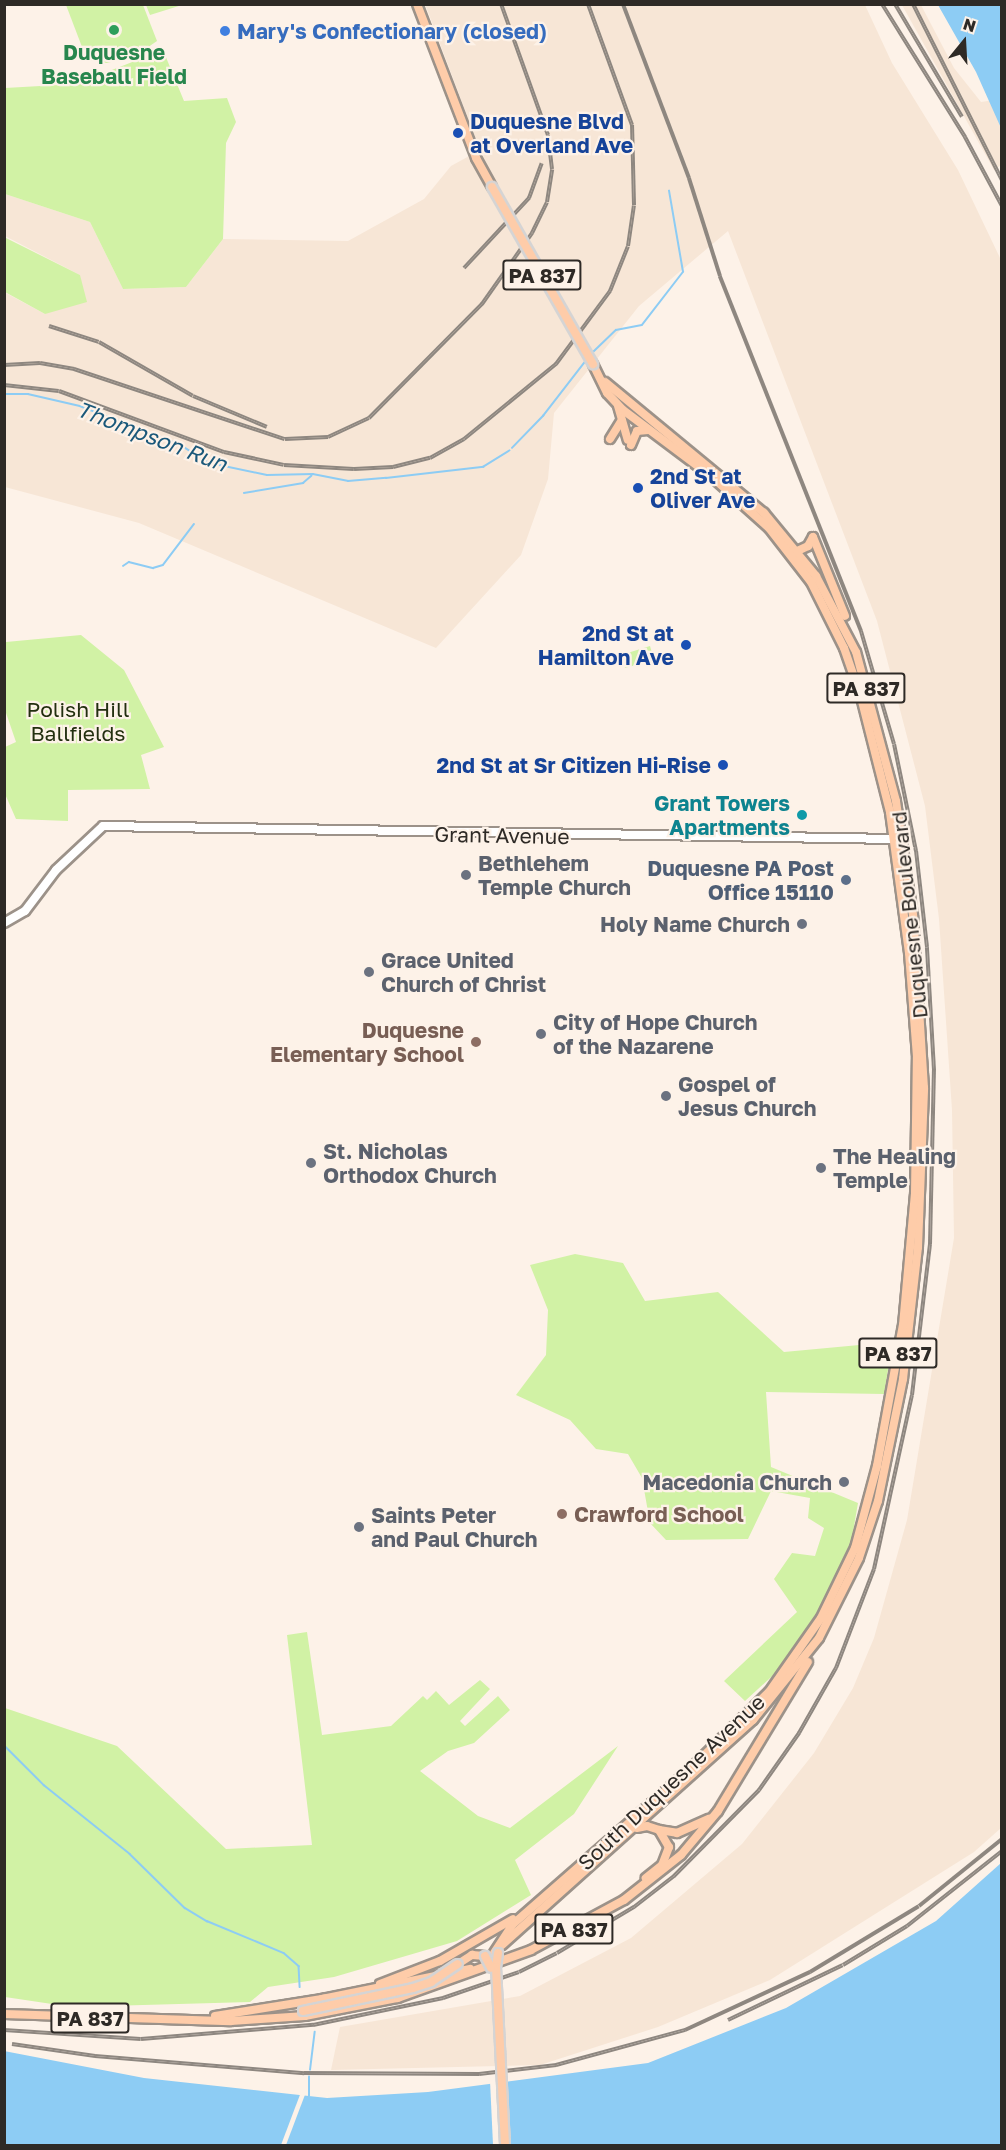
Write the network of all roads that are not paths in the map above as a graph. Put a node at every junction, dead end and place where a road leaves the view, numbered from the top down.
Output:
1 (417, 4) edge
2 (600, 377) junction
3 (616, 403) junction
4 (622, 419) junction
5 (648, 430) junction
6 (610, 439) dead end
7 (794, 552) junction
8 (856, 652) junction
9 (849, 663) junction
10 (898, 839) junction
11 (4, 923) edge
12 (859, 1558) joint
13 (842, 1596) junction
14 (718, 1811) junction
15 (659, 1830) junction
16 (629, 1833) junction
17 (530, 1908) junction
18 (492, 1954) junction
19 (322, 1999) junction
20 (304, 2013) junction
21 (4, 2014) edge
22 (176, 2018) junction
23 (502, 2145) edge

1 - 2 main road, Duquesne Boulevard / PA 837, bridge
2 - 3 main road, Duquesne Boulevard / PA 837
2 - 7 main road, Duquesne Boulevard / PA 837
3 - 4 main road
3 - 5 main road, Duquesne Boulevard / PA 837
4 - 5 main road
4 - 6 main road
5 - 7 main road, Duquesne Boulevard / PA 837
7 - 8 main road, Duquesne Boulevard / PA 837
7 - 8 main road
7 - 9 main road, Duquesne Boulevard / PA 837
8 - 9 main road
8 - 10 main road, Duquesne Boulevard / PA 837
9 - 10 main road, Duquesne Boulevard / PA 837
10 - 11 street, Grant Avenue
10 - 12 main road, Duquesne Boulevard / PA 837
10 - 17 main road, South Duquesne Avenue / PA 837
12 - 13 main road, South Duquesne Avenue / PA 837
13 - 14 main road, PA 837
13 - 16 main road, South Duquesne Avenue
14 - 15 main road
14 - 20 main road, PA 837
15 - 16 main road
15 - 19 main road
16 - 18 main road, South Duquesne Avenue
17 - 18 main road
17 - 19 main road, PA 837
18 - 20 main road, bridge
18 - 23 main road, bridge
18 - 23 main road, bridge
19 - 22 main road, PA 837
20 - 22 main road, PA 837
21 - 22 main road, PA 837

